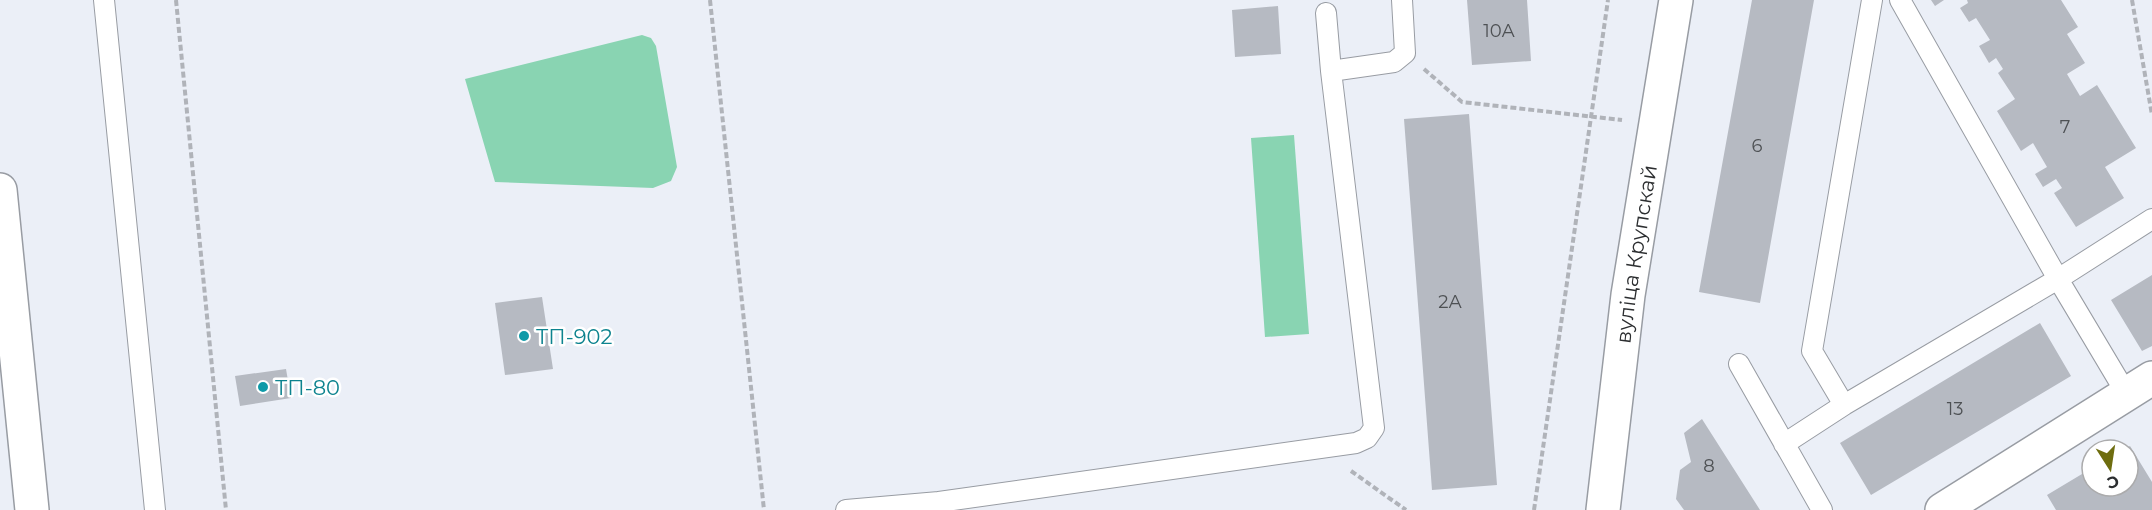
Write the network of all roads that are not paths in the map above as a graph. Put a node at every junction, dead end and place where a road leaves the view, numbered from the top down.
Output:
1 (104, 0) edge
2 (1402, 0) edge
3 (1676, 0) edge
4 (1872, 0) edge
5 (1900, 0) edge
6 (1326, 13) dead end
7 (1331, 71) junction
8 (0, 190) edge
9 (2152, 219) edge
10 (2058, 279) junction
11 (1739, 364) dead end
12 (2139, 385) edge
13 (1844, 405) junction
14 (1784, 444) junction
15 (940, 506) edge
16 (32, 510) edge
17 (155, 510) edge
18 (846, 510) edge
19 (1603, 510) edge
20 (1821, 510) edge
21 (1942, 510) edge

1 - 17 lane
2 - 7 lane
3 - 19 street, вуліца Крупскай
4 - 13 lane
5 - 10 lane
6 - 7 lane
7 - 15 lane
8 - 16 street
9 - 10 lane
10 - 12 lane
10 - 13 lane
11 - 14 lane
12 - 21 street
13 - 14 lane
14 - 20 lane
15 - 18 lane

